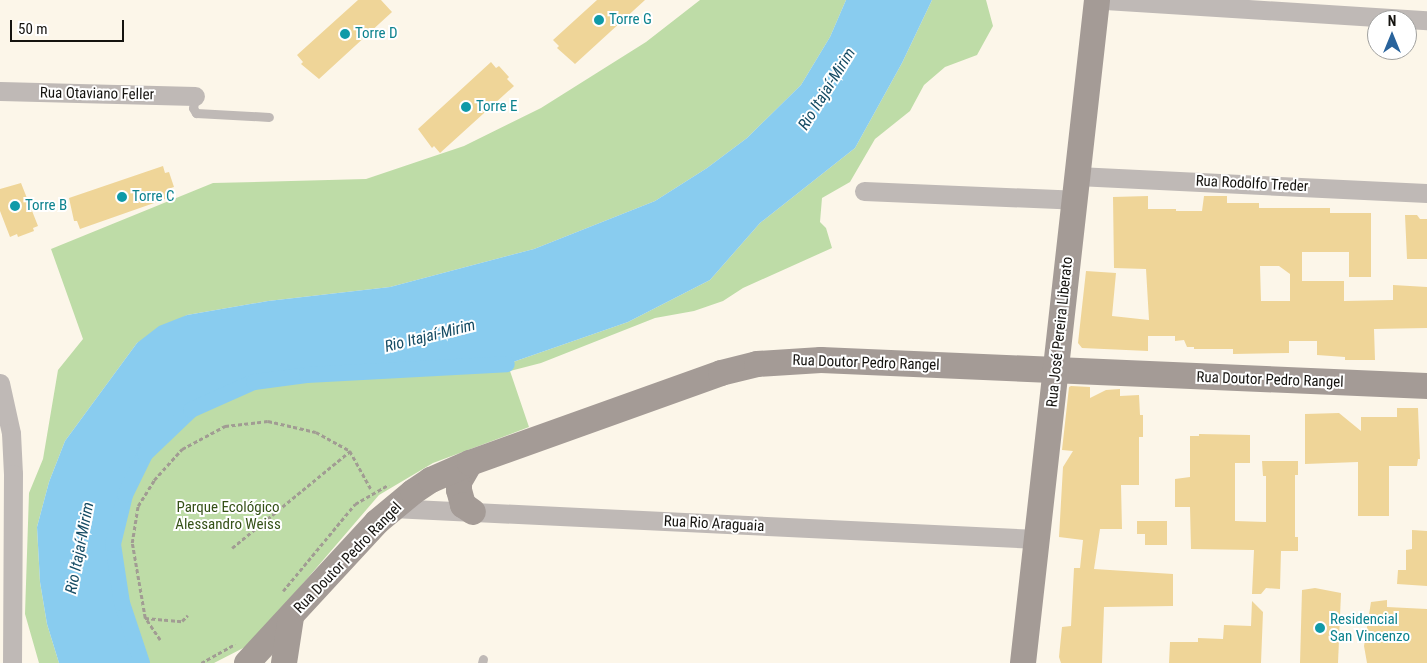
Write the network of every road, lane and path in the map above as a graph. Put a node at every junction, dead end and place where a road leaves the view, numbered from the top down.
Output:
1 (1097, 0) edge
2 (1105, 0) edge
3 (1427, 20) edge
4 (0, 91) edge
5 (195, 96) joint
6 (269, 117) dead end
7 (1076, 188) junction
8 (864, 191) dead end
9 (1427, 193) edge
10 (1056, 371) junction
11 (0, 383) edge
12 (1427, 386) edge
13 (350, 451) junction
14 (470, 463) junction
15 (371, 489) dead end
16 (392, 508) junction
17 (473, 512) junction
18 (1036, 539) junction
19 (232, 548) dead end
20 (6, 562) edge
21 (188, 615) dead end
22 (291, 617) junction
23 (145, 618) junction
24 (160, 640) dead end
25 (12, 663) edge
26 (247, 663) edge
27 (284, 663) edge
28 (1023, 663) edge

1 - 7 main road, Rua José Pereira Liberato
2 - 3 street
4 - 5 street, Rua Otaviano Feller
5 - 6 lane
7 - 8 street, Rua Rodolfo Treder
7 - 9 street, Rua Rodolfo Treder
7 - 10 main road, Rua José Pereira Liberato
10 - 12 main road, Rua Doutor Pedro Rangel
10 - 14 main road, Rua Doutor Pedro Rangel
10 - 18 main road, Rua José Pereira Liberato
11 - 20 street
13 - 15 path
13 - 19 path
13 - 23 path
14 - 16 main road, Rua Doutor Pedro Rangel
14 - 17 main road
16 - 17 street, Rua Rio Araguaia
16 - 22 main road, Rua Doutor Pedro Rangel
17 - 18 street, Rua Rio Araguaia
18 - 28 main road, Rua José Pereira Liberato
20 - 25 street
21 - 23 path
22 - 26 main road, Rua Doutor Pedro Rangel
22 - 27 main road, Rua Doutor Pedro Rangel
23 - 24 path

